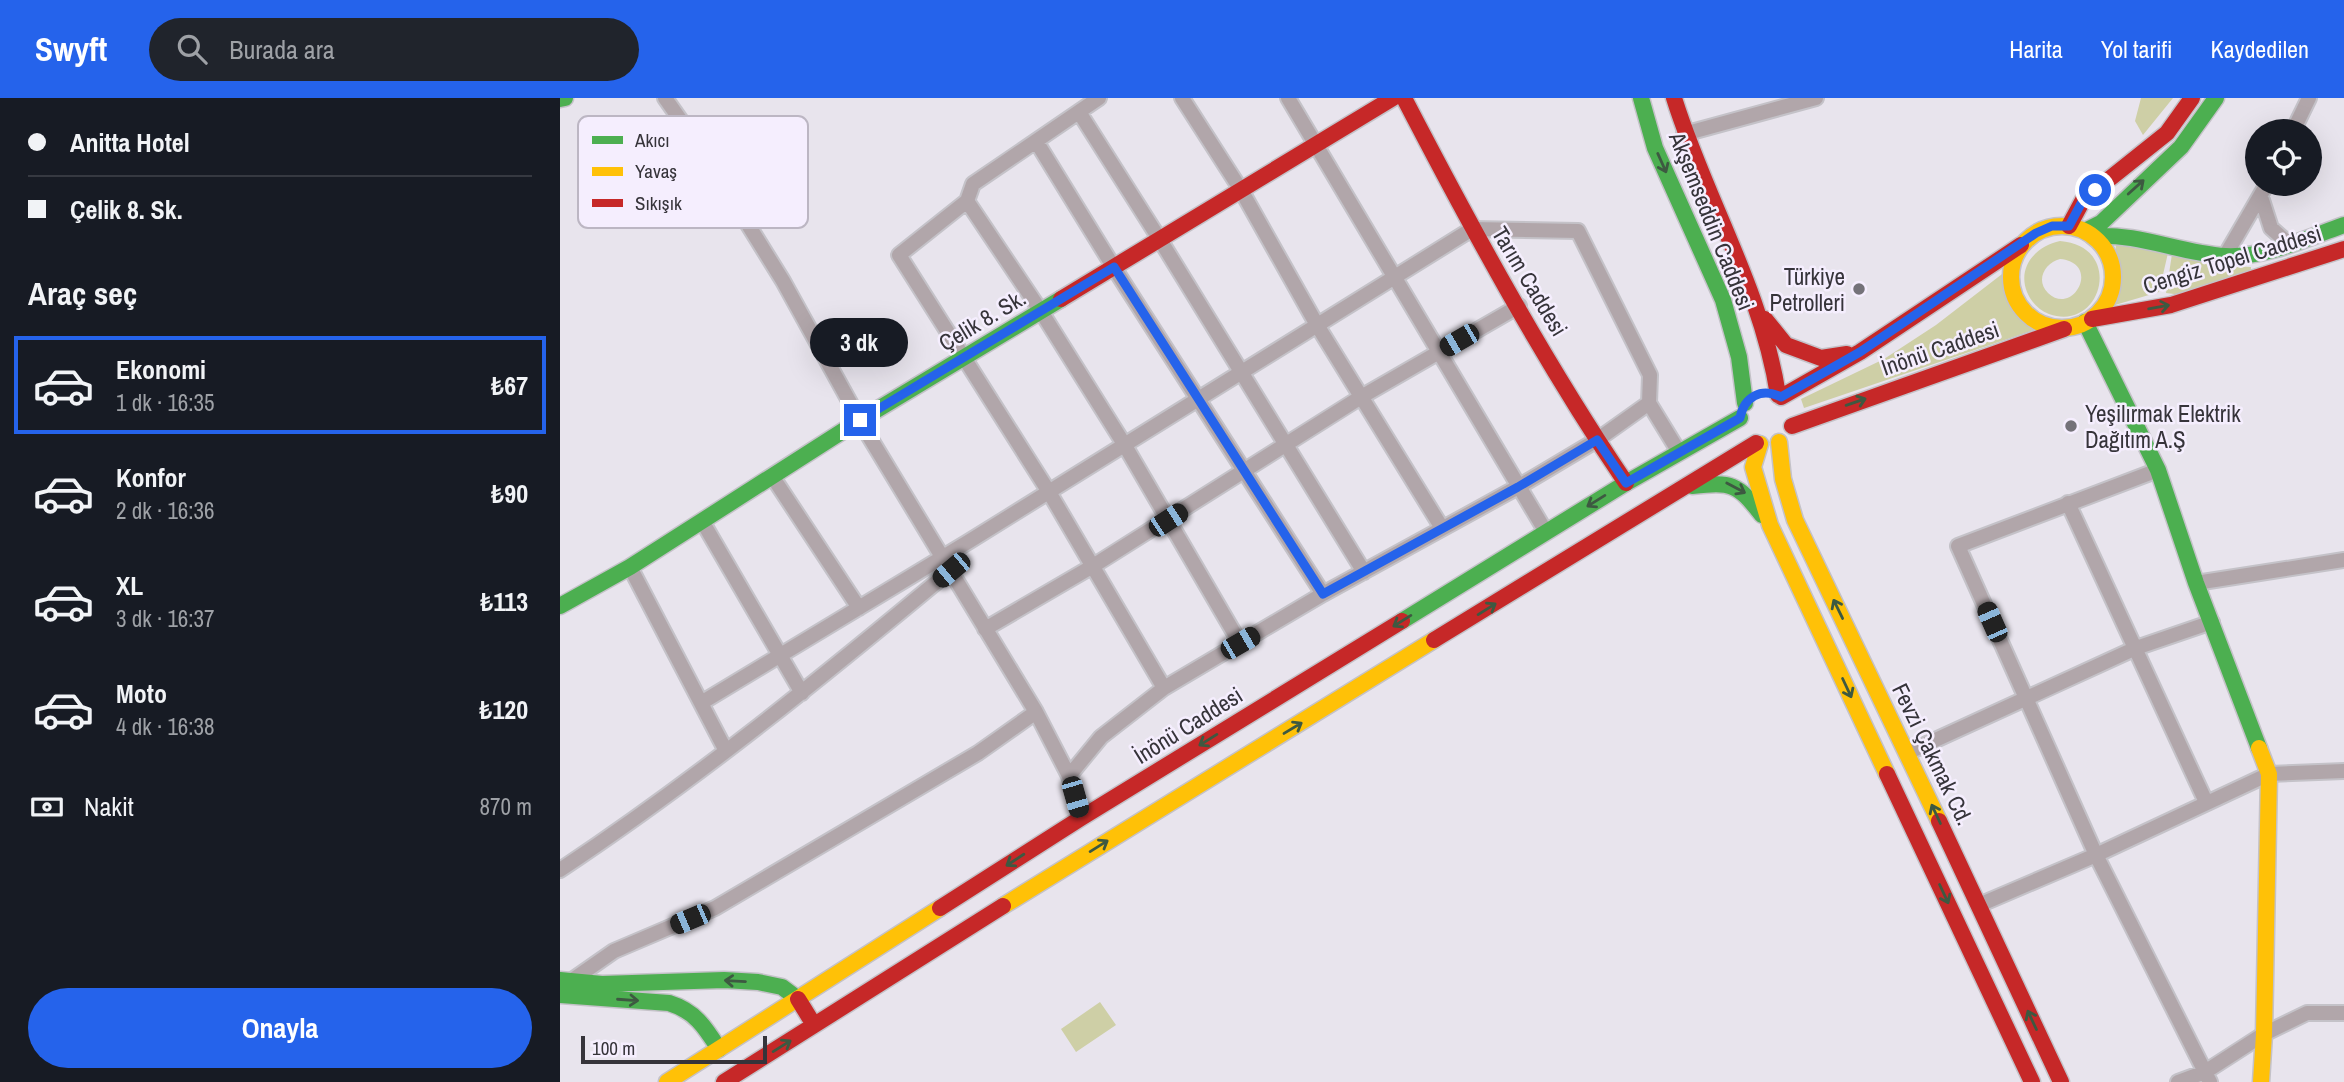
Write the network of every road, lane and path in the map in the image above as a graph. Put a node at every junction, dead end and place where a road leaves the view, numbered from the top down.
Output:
1 (665, 98) edge
2 (1099, 98) edge
3 (1182, 98) edge
4 (1288, 98) edge
5 (1393, 98) edge
6 (1404, 98) edge
7 (1642, 98) edge
8 (1674, 98) edge
9 (1816, 98) edge
10 (2192, 98) edge
11 (2216, 98) edge
12 (2309, 98) edge
13 (1079, 112) junction
14 (678, 116) edge
15 (2299, 119) edge
16 (1684, 134) junction
17 (1036, 141) junction
18 (1317, 145) junction
19 (1241, 190) junction
20 (2261, 196) edge
21 (2265, 196) edge
22 (967, 201) junction
23 (2344, 225) edge
24 (2069, 226) junction
25 (750, 228) edge
26 (1472, 229) junction
27 (2089, 233) junction
28 (1160, 239) junction
29 (2023, 244) junction
30 (2289, 244) junction
31 (2344, 248) edge
32 (2225, 256) junction
33 (1114, 267) junction
34 (1394, 277) junction
35 (1519, 306) junction
36 (1757, 309) junction
37 (1040, 311) junction
38 (2089, 321) junction
39 (1317, 325) junction
40 (2064, 328) junction
41 (1439, 351) junction
42 (1860, 352) junction
43 (962, 358) junction
44 (1241, 372) junction
45 (1361, 397) junction
46 (1198, 399) junction
47 (1761, 400) junction
48 (1649, 403) junction
49 (860, 420) junction
50 (1792, 426) junction
51 (1597, 440) junction
52 (1779, 442) junction
53 (1124, 444) junction
54 (1285, 444) junction
55 (1758, 444) junction
56 (1679, 452) junction
57 (1244, 470) junction
58 (2158, 470) junction
59 (772, 477) junction
60 (1626, 483) junction
61 (1687, 486) junction
62 (1518, 487) junction
63 (1049, 492) junction
64 (2068, 503) junction
65 (1168, 520) junction
66 (702, 521) junction
67 (1770, 525) junction
68 (1442, 528) junction
69 (1546, 532) junction
70 (2344, 560) edge
71 (947, 563) junction
72 (1093, 566) junction
73 (630, 567) junction
74 (1364, 572) junction
75 (2196, 583) junction
76 (1323, 594) junction
77 (560, 607) edge
78 (859, 608) junction
79 (2212, 622) junction
80 (985, 629) junction
81 (1240, 643) junction
82 (2136, 648) junction
83 (780, 656) junction
84 (1164, 688) junction
85 (802, 692) junction
86 (2027, 698) junction
87 (701, 704) junction
88 (1036, 712) junction
89 (726, 751) junction
90 (1907, 753) junction
91 (2344, 771) edge
92 (2269, 774) junction
93 (1069, 776) junction
94 (2206, 802) junction
95 (1081, 818) junction
96 (2096, 855) junction
97 (560, 870) edge
98 (1979, 905) junction
99 (565, 980) edge
100 (560, 995) edge
101 (798, 999) junction
102 (2344, 1013) edge
103 (814, 1025) junction
104 (2264, 1034) junction
105 (719, 1049) junction
106 (2208, 1077) edge
107 (667, 1082) edge
108 (724, 1082) edge
109 (2032, 1082) edge
110 (2061, 1082) edge
111 (2178, 1082) edge
112 (2261, 1082) edge

1 - 14 street
2 - 13 street
3 - 19 street
4 - 18 street
5 - 18 main road, Çelik 8. Sk.
6 - 26 main road, Tarım Caddesi
7 -> 47 main road, Akşemseddin Caddesi
8 - 16 main road, Akşemseddin Caddesi
9 - 16 street
10 - 24 main road
27 -> 11 main road
12 - 15 street
13 - 17 street
13 - 28 street
16 - 36 main road, Akşemseddin Caddesi
17 - 22 street
17 - 33 street
18 - 19 main road, Çelik 8. Sk.
18 - 34 street
19 - 28 main road, Çelik 8. Sk.
19 - 39 street
20 - 32 street
21 - 30 street
22 - 37 street
22 - 43 street
23 - 30 main road, Cengiz Topel Caddesi
24 - 27 main road
24 - 29 main road
25 - 49 street
26 - 34 street
26 - 35 main road, Tarım Caddesi
26 - 48 street
27 - 32 main road, Cengiz Topel Caddesi
27 - 38 main road
28 - 33 main road, Çelik 8. Sk.
28 - 44 street
29 - 40 main road
29 - 42 main road, İnönü Caddesi
30 - 32 main road, Cengiz Topel Caddesi
38 -> 31 main road, Cengiz Topel Caddesi
33 - 37 main road, Çelik 8. Sk.
33 - 46 street
34 - 39 street
34 - 41 street
35 - 41 street
35 - 51 main road, Tarım Caddesi
36 - 42 main road
36 - 47 main road, Akşemseddin Caddesi
37 - 43 main road, Çelik 8. Sk.
37 - 53 street
38 - 40 main road
38 - 58 main road
39 - 44 street
39 - 45 street
50 -> 40 main road, İnönü Caddesi
41 - 45 street
41 - 62 street
42 - 47 main road, İnönü Caddesi
43 - 49 main road, Çelik 8. Sk.
43 - 63 street
44 - 46 street
44 - 54 street
45 - 54 street
45 - 68 street
46 - 53 street
46 - 57 street
47 - 50 main road
47 - 55 main road
47 - 56 main road, İnönü Caddesi
48 - 51 street
48 - 56 street
49 - 59 main road, Çelik 8. Sk.
49 - 71 street
50 - 52 main road
51 - 60 main road, Tarım Caddesi
51 - 62 street
52 - 55 main road
90 -> 52 main road, Fevzi Çakmak Cd.
53 - 63 street
53 - 65 street
54 - 57 street
54 - 74 street
55 - 61 main road
55 - 67 main road
56 - 60 main road, İnönü Caddesi
57 - 65 street
57 - 76 street
58 - 64 street
58 - 75 main road
59 - 66 main road, Çelik 8. Sk.
59 - 78 street
60 -> 69 main road, İnönü Caddesi
61 -> 67 main road
103 -> 61 main road
62 - 68 street
62 - 69 street
63 - 71 street
63 - 72 street
64 - 82 street
64 - 86 street
65 - 72 street
65 - 81 street
66 - 73 main road, Çelik 8. Sk.
66 - 83 street
67 -> 109 main road
68 - 74 street
69 -> 95 main road, İnönü Caddesi
70 - 75 street
71 - 78 street
71 - 80 street
71 - 85 street
72 - 80 street
72 - 84 street
73 - 77 main road, Çelik 8. Sk.
73 - 87 street
74 - 76 street
75 - 79 main road
76 - 81 street
78 - 83 street
79 - 82 street
79 - 92 main road
80 - 88 street
81 - 84 street
82 - 86 street
82 - 94 street
83 - 85 street
83 - 87 street
84 - 93 street
85 - 89 street
86 - 90 street
86 - 96 street
87 - 89 street
88 - 93 street
88 - 99 street
89 - 97 street
98 -> 90 main road, Fevzi Çakmak Cd.
91 - 92 street
92 - 94 street
92 - 104 main road
93 - 95 street
94 - 96 street
95 -> 101 main road, İnönü Caddesi
96 - 98 street
96 - 106 street
110 -> 98 main road, Fevzi Çakmak Cd.
101 -> 99 main road
100 -> 105 main road
101 - 103 main road
101 - 105 main road, İnönü Caddesi
102 - 104 street
108 -> 103 main road
104 - 106 street
104 - 112 main road
105 - 107 main road, İnönü Caddesi
106 - 111 street

